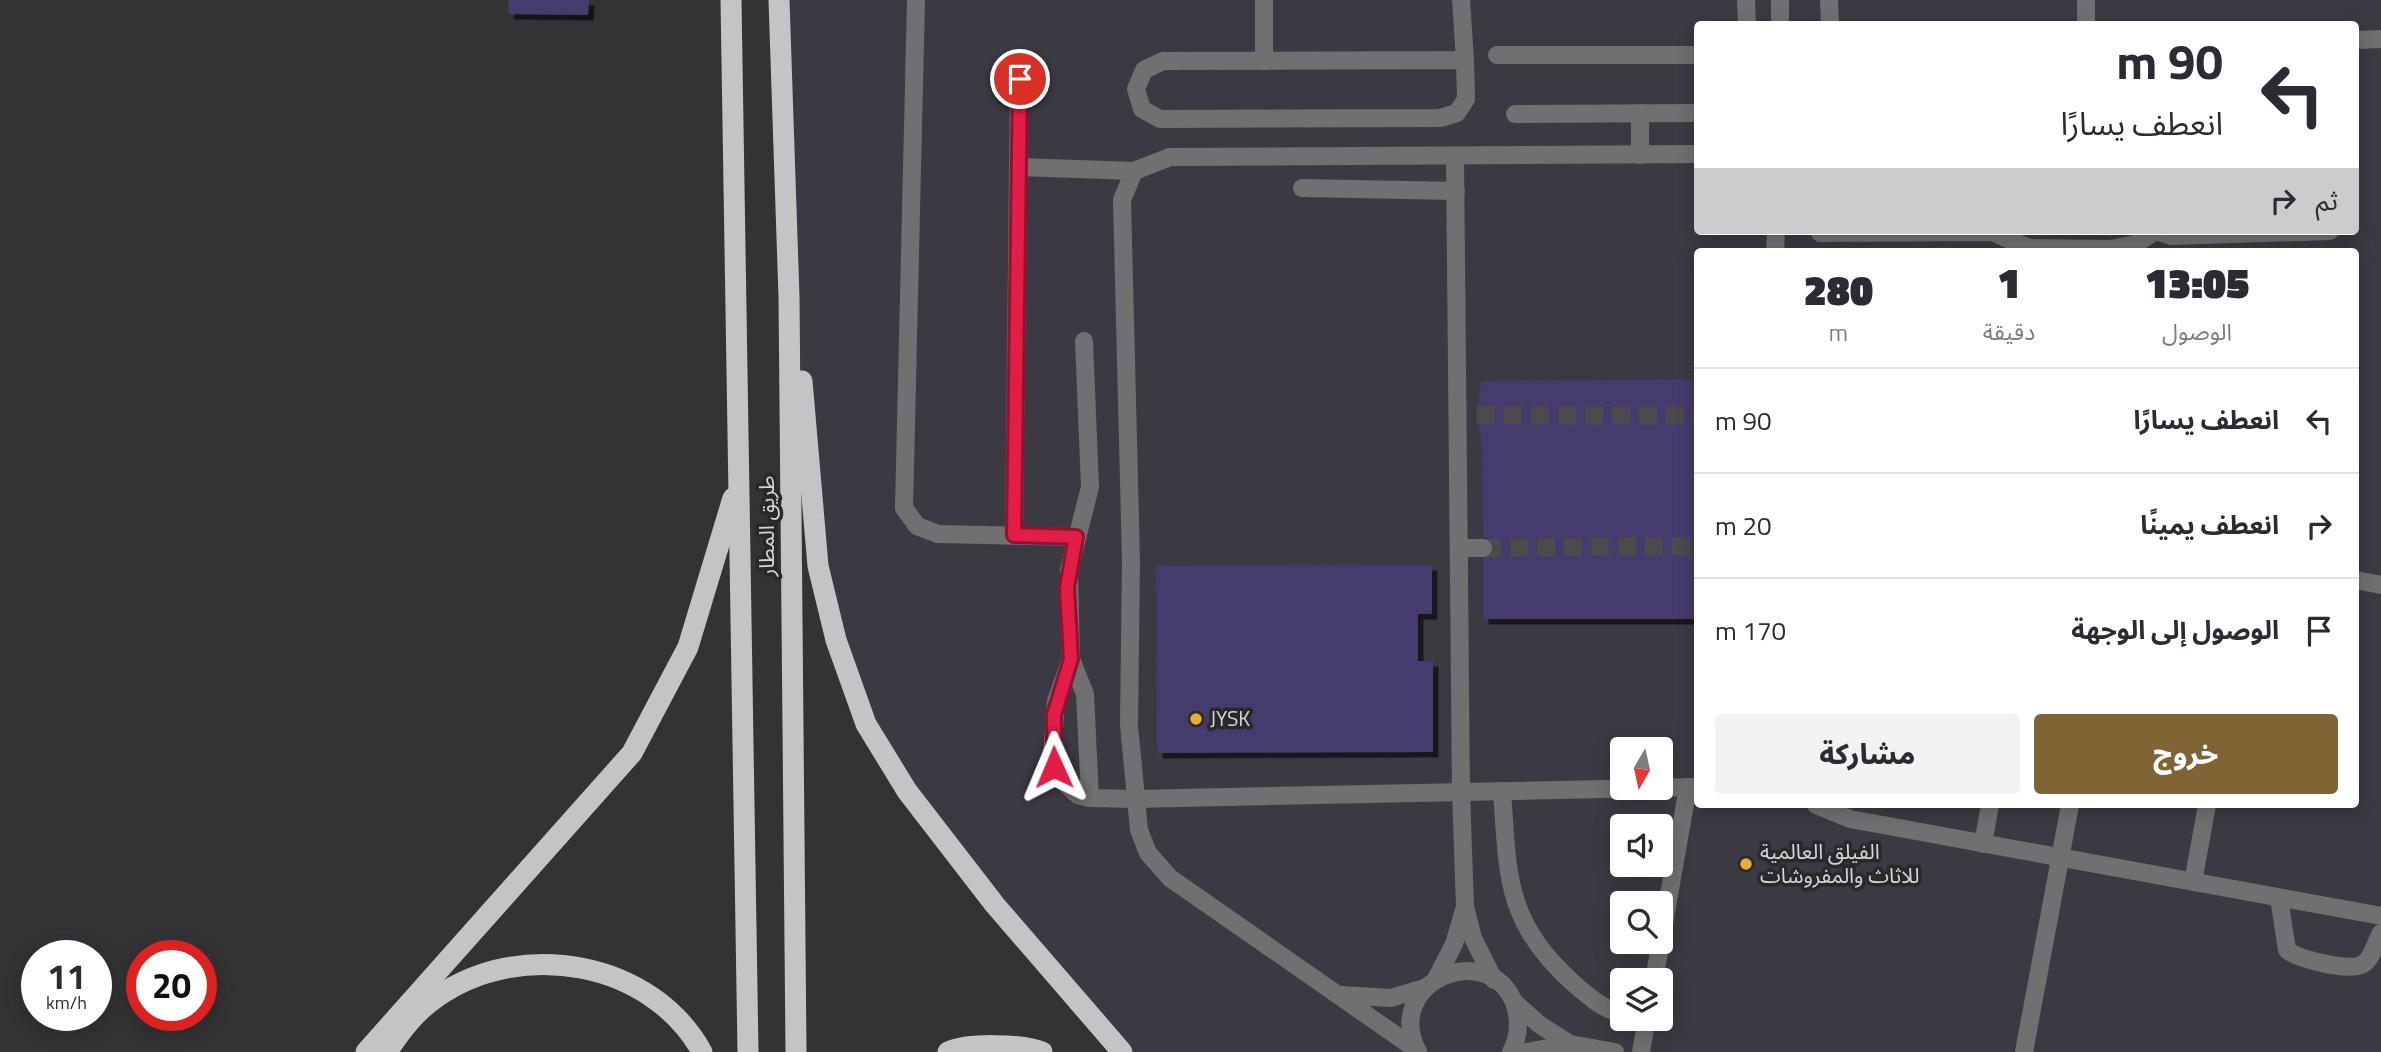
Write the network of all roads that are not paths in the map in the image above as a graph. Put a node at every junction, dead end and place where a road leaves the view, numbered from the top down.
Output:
1 (731, 0) edge
2 (779, 0) edge
3 (916, 0) edge
4 (1264, 0) edge
5 (1461, 0) edge
6 (1746, 0) edge
7 (1780, 0) edge
8 (1829, 0) edge
9 (2086, 0) edge
10 (1747, 21) edge
11 (1780, 21) edge
12 (1830, 21) edge
13 (2086, 21) edge
14 (2381, 39) edge
15 (2359, 40) edge
16 (1497, 55) dead end
17 (1694, 55) edge
18 (1465, 60) junction
19 (1264, 61) junction
20 (1020, 79) dead end
21 (1640, 113) junction
22 (1694, 113) edge
23 (1515, 114) dead end
24 (1694, 154) edge
25 (1640, 155) junction
26 (1455, 156) junction
27 (1018, 167) junction
28 (1135, 171) junction
29 (1302, 188) dead end
30 (1455, 191) junction
31 (1999, 235) edge
32 (2150, 235) edge
33 (2168, 235) edge
34 (2203, 235) edge
35 (2029, 248) edge
36 (2114, 248) edge
37 (789, 297) junction
38 (1084, 341) dead end
39 (1458, 415) junction
40 (1477, 415) tunnel mouth
41 (739, 479) junction
42 (1014, 535) junction
43 (1076, 537) junction
44 (1459, 548) junction
45 (1483, 548) tunnel mouth
46 (2359, 581) edge
47 (2381, 585) edge
48 (1071, 659) junction
49 (1693, 787) edge
50 (1502, 791) junction
51 (1461, 792) junction
52 (1090, 798) junction
53 (1135, 799) junction
54 (1823, 808) edge
55 (1989, 808) edge
56 (2069, 808) edge
57 (2206, 808) edge
58 (1983, 844) junction
59 (2059, 858) junction
60 (2193, 882) junction
61 (2279, 898) junction
62 (1465, 907) junction
63 (2381, 916) edge
64 (2381, 933) edge
65 (1656, 968) edge
66 (1494, 980) junction
67 (1430, 983) junction
68 (1339, 994) junction
69 (1513, 1001) junction
70 (1610, 1008) edge
71 (1645, 1031) edge
72 (1570, 1044) junction
73 (1418, 1051) edge
74 (366, 1052) edge
75 (387, 1052) edge
76 (702, 1052) edge
77 (748, 1052) edge
78 (796, 1052) edge
79 (948, 1052) edge
80 (1042, 1052) edge
81 (1122, 1052) edge
82 (1511, 1052) edge
83 (1526, 1052) edge
84 (1615, 1052) edge
85 (1641, 1052) edge
86 (2024, 1052) edge

1 - 41 highway, طريق المطار
2 - 37 highway, طريق المطار
3 - 42 street
4 - 19 street
5 - 18 street
6 - 10 street
7 - 11 street
8 - 12 street
9 - 13 street
14 - 15 street
16 - 17 street
18 - 19 street
18 - 19 street
20 - 27 street
21 - 22 street
21 - 23 street
21 - 25 street
24 - 25 street
25 - 26 street
26 - 28 street
26 - 30 street
27 - 28 street
27 - 42 street
28 - 53 street
29 - 30 street
30 - 39 street
31 - 35 street
32 - 36 street
33 - 34 street
37 - 78 highway, طريق المطار
37 - 81 highway
38 - 43 street
39 - 40 street
39 - 44 street
41 - 74 highway
41 - 77 highway, طريق المطار
42 - 43 street
43 - 48 street
44 - 45 street
44 - 51 street
46 - 47 street
48 - 52 street
48 - 52 street
49 - 50 street
49 - 65 street
50 - 51 street
50 - 70 street
51 - 53 street
51 - 62 street
52 - 53 street
53 - 68 street
54 - 58 street
55 - 58 street
56 - 59 street
57 - 60 street
58 - 59 street
59 - 60 street
59 - 86 street
60 - 61 street
61 - 63 street
61 - 64 street
62 - 66 street
62 - 67 street
66 - 67 street
66 - 69 street
67 - 68 street
67 - 73 street
68 - 73 street
69 - 72 street
69 - 82 street
71 - 85 street
72 - 83 street
72 - 84 street
75 - 76 highway
79 - 80 highway

